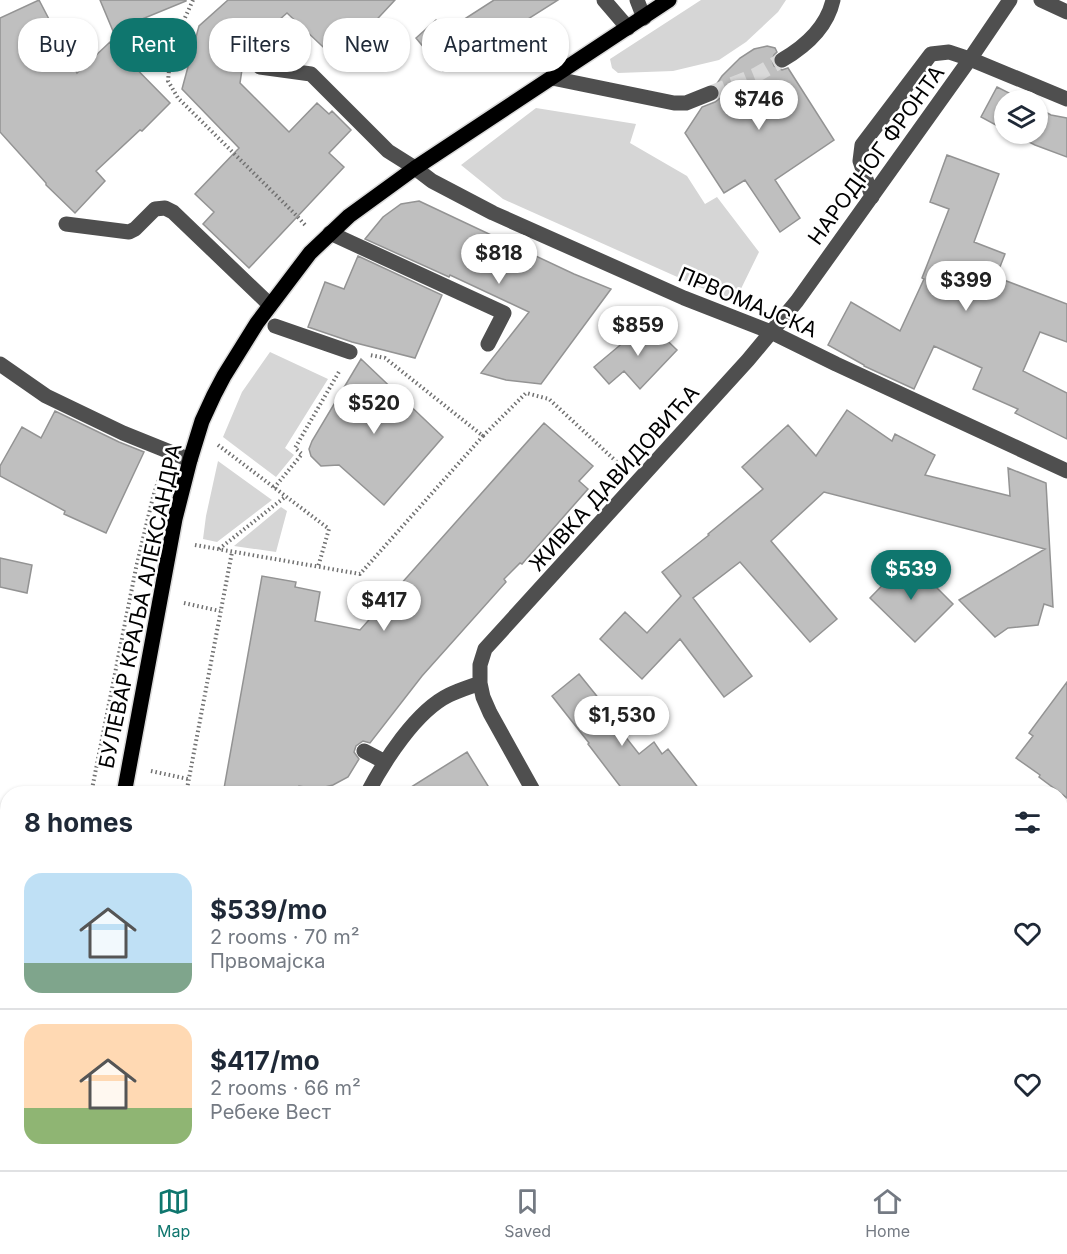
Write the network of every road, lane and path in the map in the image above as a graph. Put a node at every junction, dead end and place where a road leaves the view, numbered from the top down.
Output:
1 (193, 0) edge
2 (604, 0) edge
3 (637, 0) edge
4 (669, 0) edge
5 (833, 0) edge
6 (1010, 0) edge
7 (1041, 0) edge
8 (1067, 12) edge
9 (644, 18) junction
10 (628, 28) junction
11 (970, 59) junction
12 (783, 60) tunnel mouth
13 (294, 72) edge
14 (552, 78) junction
15 (711, 93) tunnel mouth
16 (1067, 99) edge
17 (415, 168) junction
18 (872, 197) junction
19 (303, 223) dead end
20 (66, 224) dead end
21 (330, 233) junction
22 (270, 305) junction
23 (275, 326) dead end
24 (771, 332) junction
25 (488, 344) dead end
26 (350, 352) junction
27 (0, 364) edge
28 (483, 436) junction
29 (214, 443) dead end
30 (167, 451) junction
31 (190, 460) junction
32 (619, 464) dead end
33 (1067, 471) edge
34 (274, 488) junction
35 (285, 497) junction
36 (195, 545) dead end
37 (218, 549) junction
38 (232, 552) junction
39 (318, 567) junction
40 (220, 611) junction
41 (182, 613) dead end
42 (480, 683) junction
43 (364, 751) dead end
44 (385, 762) junction
45 (151, 771) dead end
46 (188, 779) junction
47 (93, 786) edge
48 (125, 786) edge
49 (187, 786) edge
50 (372, 786) edge
51 (531, 786) edge

1 - 19 path
2 - 10 street
3 - 9 street
4 - 9 main road, БУЛЕВАР КРАЉА АЛЕКСАНДРА
5 - 12 street
6 - 11 street, НАРОДНОГ ФРОНТА
7 - 8 street
9 - 10 main road, БУЛЕВАР КРАЉА АЛЕКСАНДРА
10 - 14 main road, БУЛЕВАР КРАЉА АЛЕКСАНДРА
11 - 16 street
11 - 18 street, НАРОДНОГ ФРОНТА
11 - 18 street
13 - 17 street, ПРВОМАЈСКА
14 - 15 street
14 - 17 main road, БУЛЕВАР КРАЉА АЛЕКСАНДРА
17 - 21 main road, БУЛЕВАР КРАЉА АЛЕКСАНДРА
17 - 24 street, ПРВОМАЈСКА
18 - 24 street, НАРОДНОГ ФРОНТА
20 - 22 street
21 - 22 main road, БУЛЕВАР КРАЉА АЛЕКСАНДРА
21 - 25 street
22 - 31 main road, БУЛЕВАР КРАЉА АЛЕКСАНДРА
23 - 26 street
24 - 33 street, ПРВОМАЈСКА
24 - 42 street, ЖИВКА ДАВИДОВИЋА
26 - 28 path
26 - 34 path
27 - 30 street
28 - 32 path
28 - 39 path
29 - 34 path
30 - 31 street
30 - 47 path
31 - 48 main road, БУЛЕВАР КРАЉА АЛЕКСАНДРА
34 - 35 path
35 - 37 path
35 - 39 path
36 - 37 path
37 - 38 path
38 - 39 path
38 - 40 path
40 - 41 path
40 - 46 path
42 - 44 street
42 - 51 street
43 - 44 street
44 - 50 street
45 - 46 path
46 - 49 path

